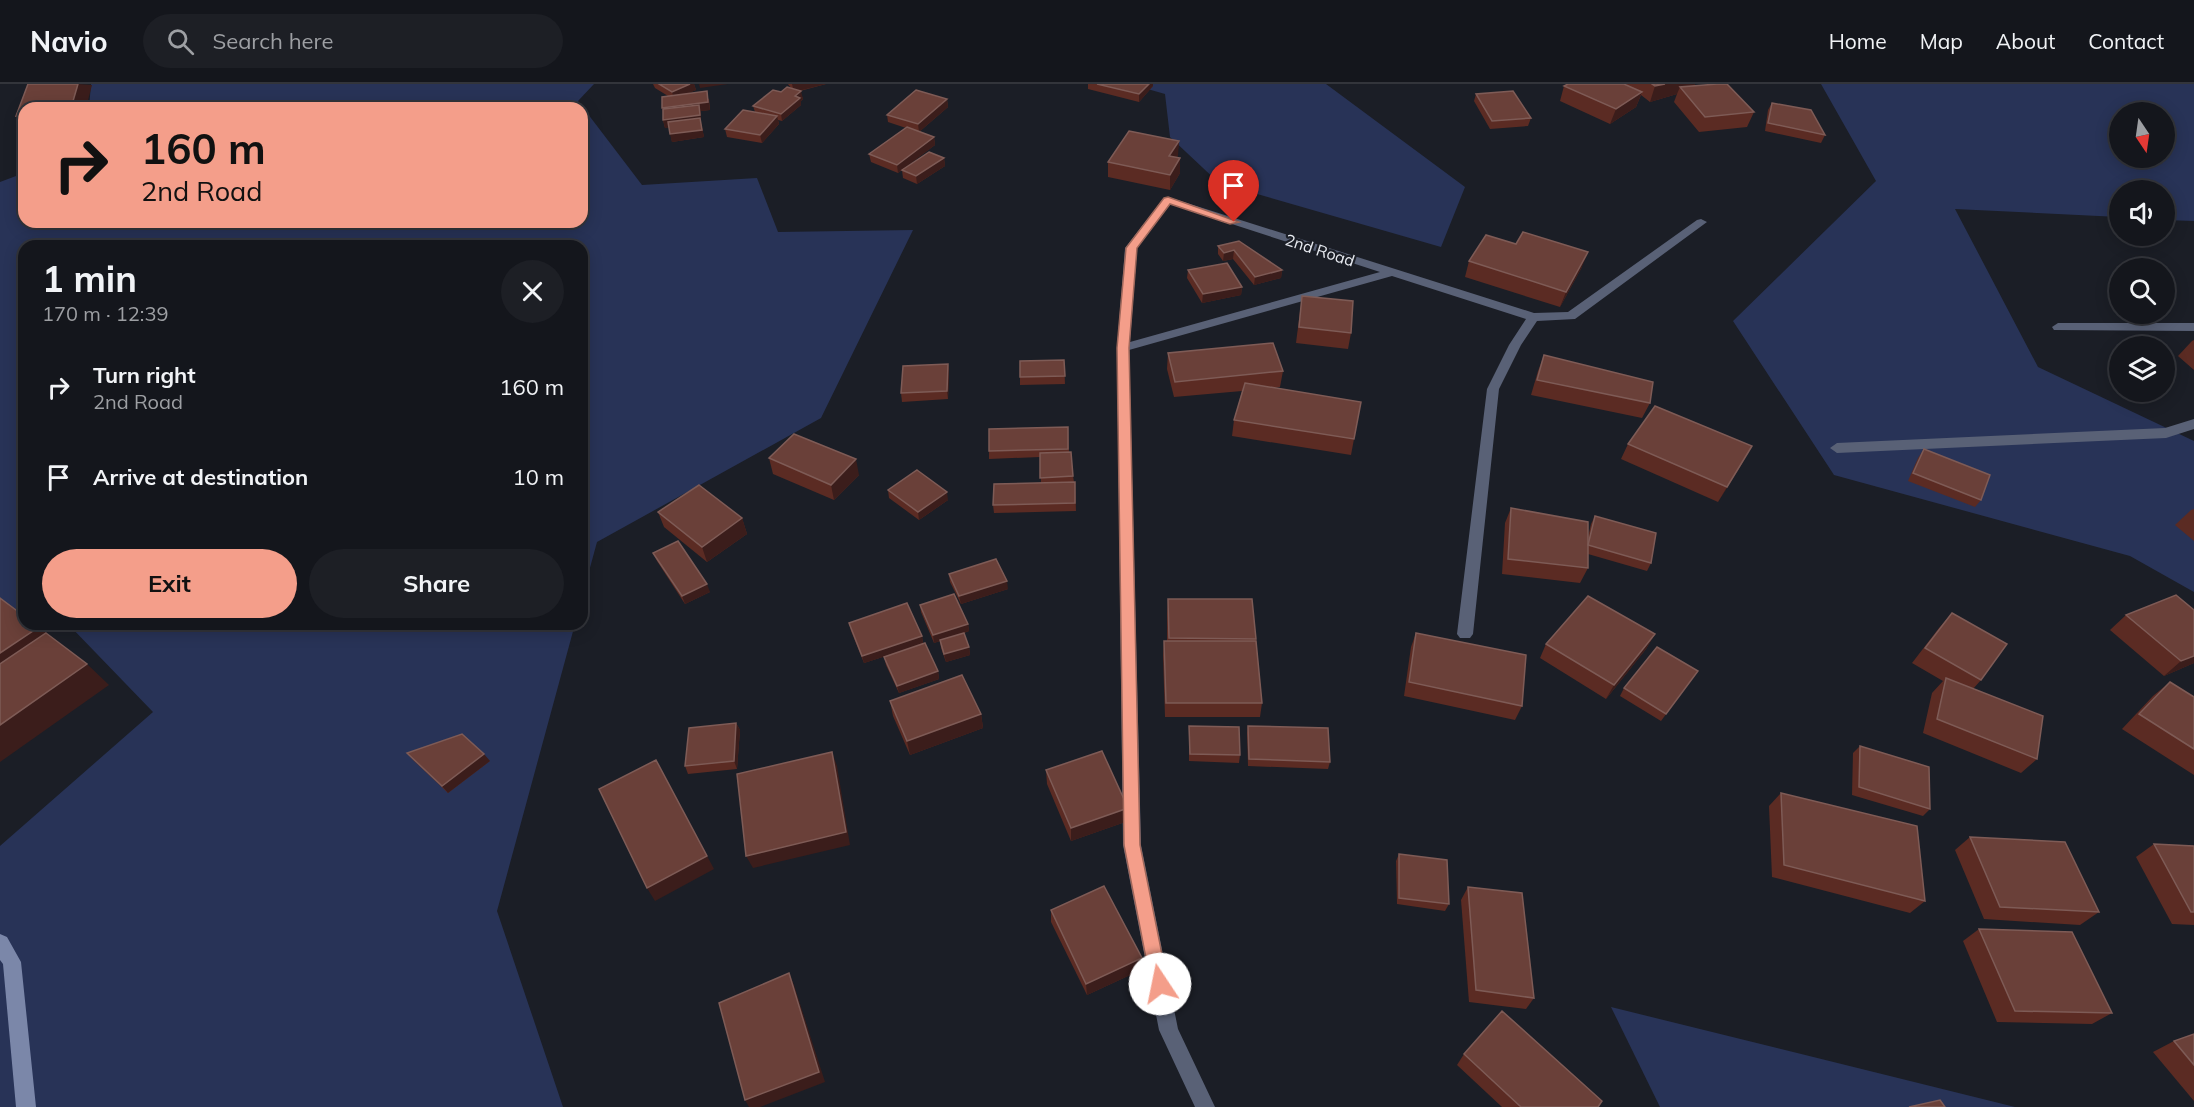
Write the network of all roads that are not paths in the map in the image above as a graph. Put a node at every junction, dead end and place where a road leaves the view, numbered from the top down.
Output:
1 (1701, 222) dead end
2 (1389, 273) junction
3 (1533, 317) junction
4 (2058, 327) dead end
5 (2194, 327) edge
6 (1123, 348) junction
7 (2194, 424) edge
8 (1837, 448) dead end
9 (1465, 633) dead end
10 (0, 943) edge
11 (26, 1107) edge
12 (1205, 1107) edge

1 - 3 street, 2nd Road
2 - 3 street, 2nd Road
2 - 6 street
2 - 6 street, 2nd Road
3 - 9 street
4 - 5 street
6 - 12 street, 2nd Road
7 - 8 street
10 - 11 main road

